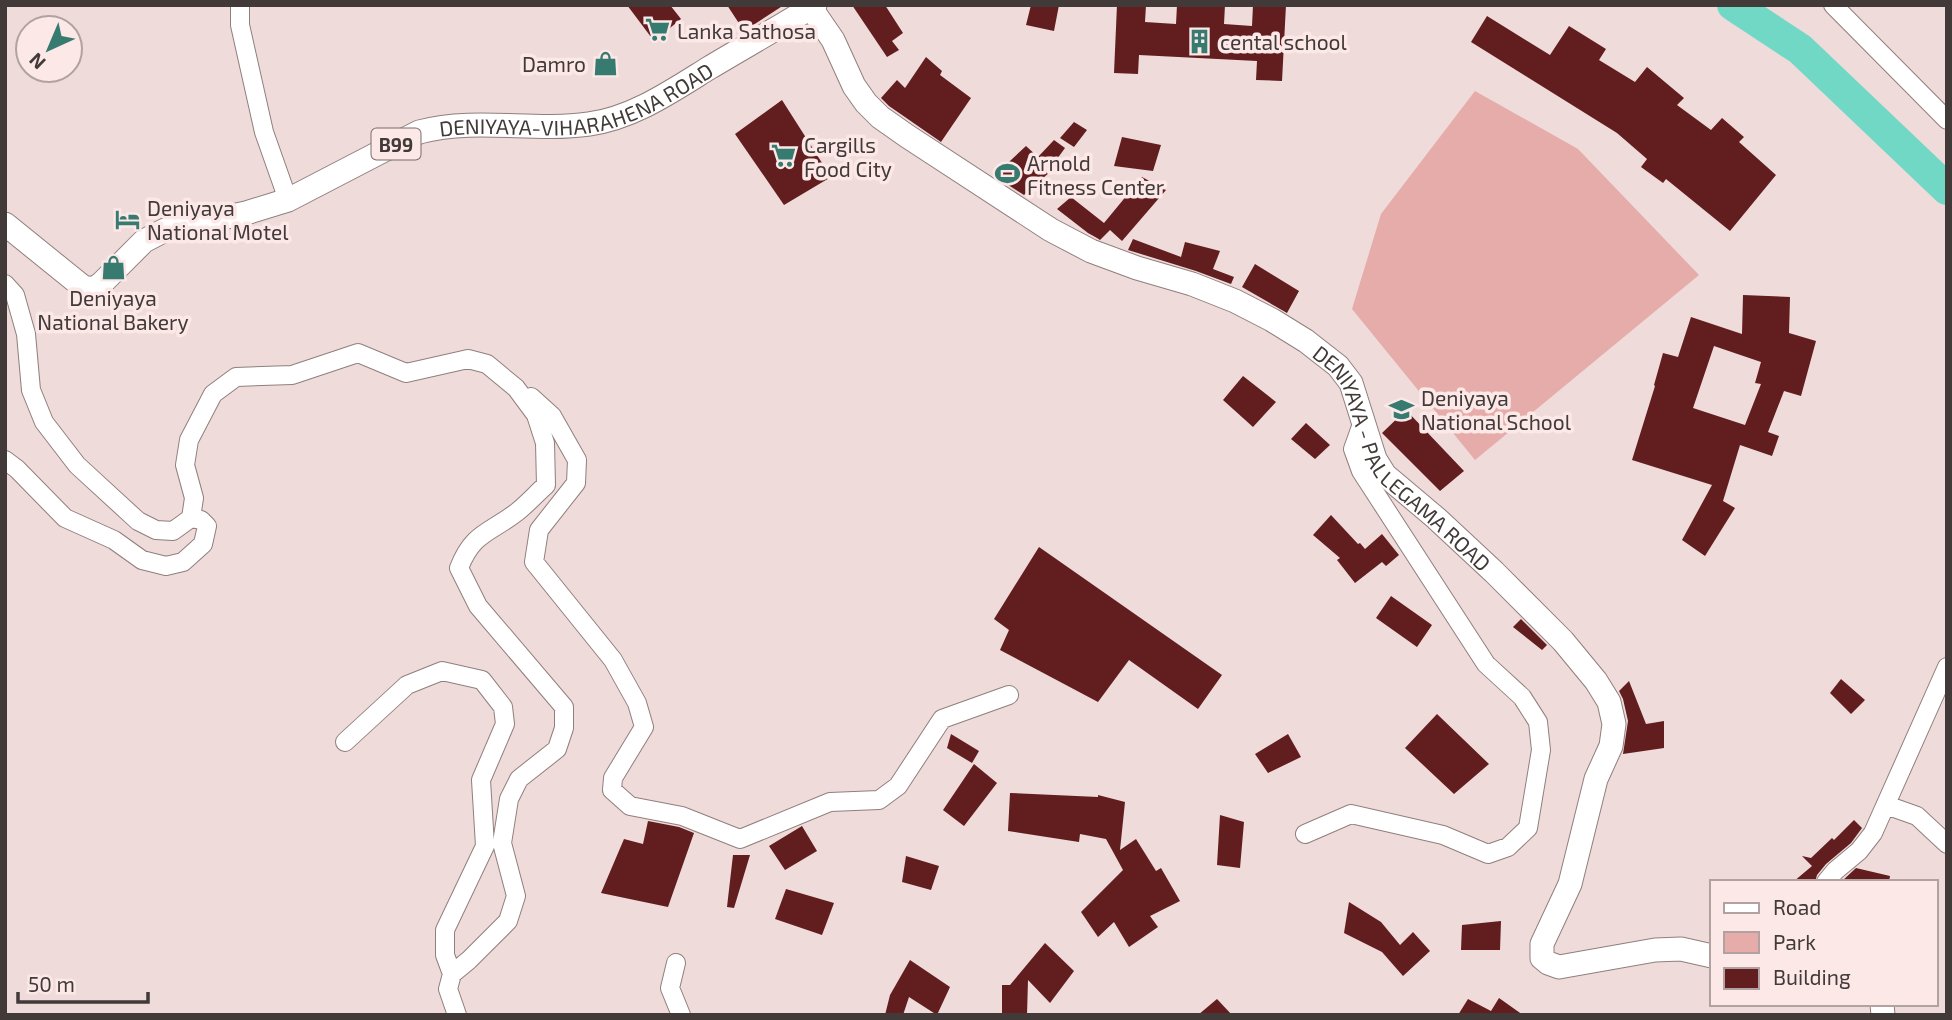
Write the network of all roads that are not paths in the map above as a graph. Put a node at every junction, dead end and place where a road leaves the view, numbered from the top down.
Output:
1 (240, 5) edge
2 (1833, 5) edge
3 (813, 6) edge
4 (1947, 120) edge
5 (288, 200) junction
6 (5, 224) edge
7 (5, 284) edge
8 (516, 388) junction
9 (1363, 421) junction
10 (5, 460) edge
11 (191, 518) junction
12 (1947, 667) edge
13 (1009, 695) dead end
14 (345, 742) dead end
15 (1886, 805) junction
16 (1305, 834) dead end
17 (1947, 844) edge
18 (1828, 880) edge
19 (1710, 956) edge
20 (676, 963) dead end
21 (452, 974) junction
22 (457, 1015) edge
23 (681, 1015) edge

1 - 5 street
2 - 4 street
3 - 5 main road, DENIYAYA-VIHARAHENA ROAD / B99
3 - 9 main road, DENIYAYA - PALLEGAMA ROAD
5 - 6 main road, DENIYAYA-VIHARAHENA ROAD / B99
7 - 11 street
8 - 11 street
8 - 13 street
8 - 21 street
9 - 16 street
9 - 19 main road, DENIYAYA - PALLEGAMA ROAD
10 - 11 street
12 - 15 street
14 - 21 street
15 - 17 street
15 - 18 street
20 - 23 street
21 - 22 street

